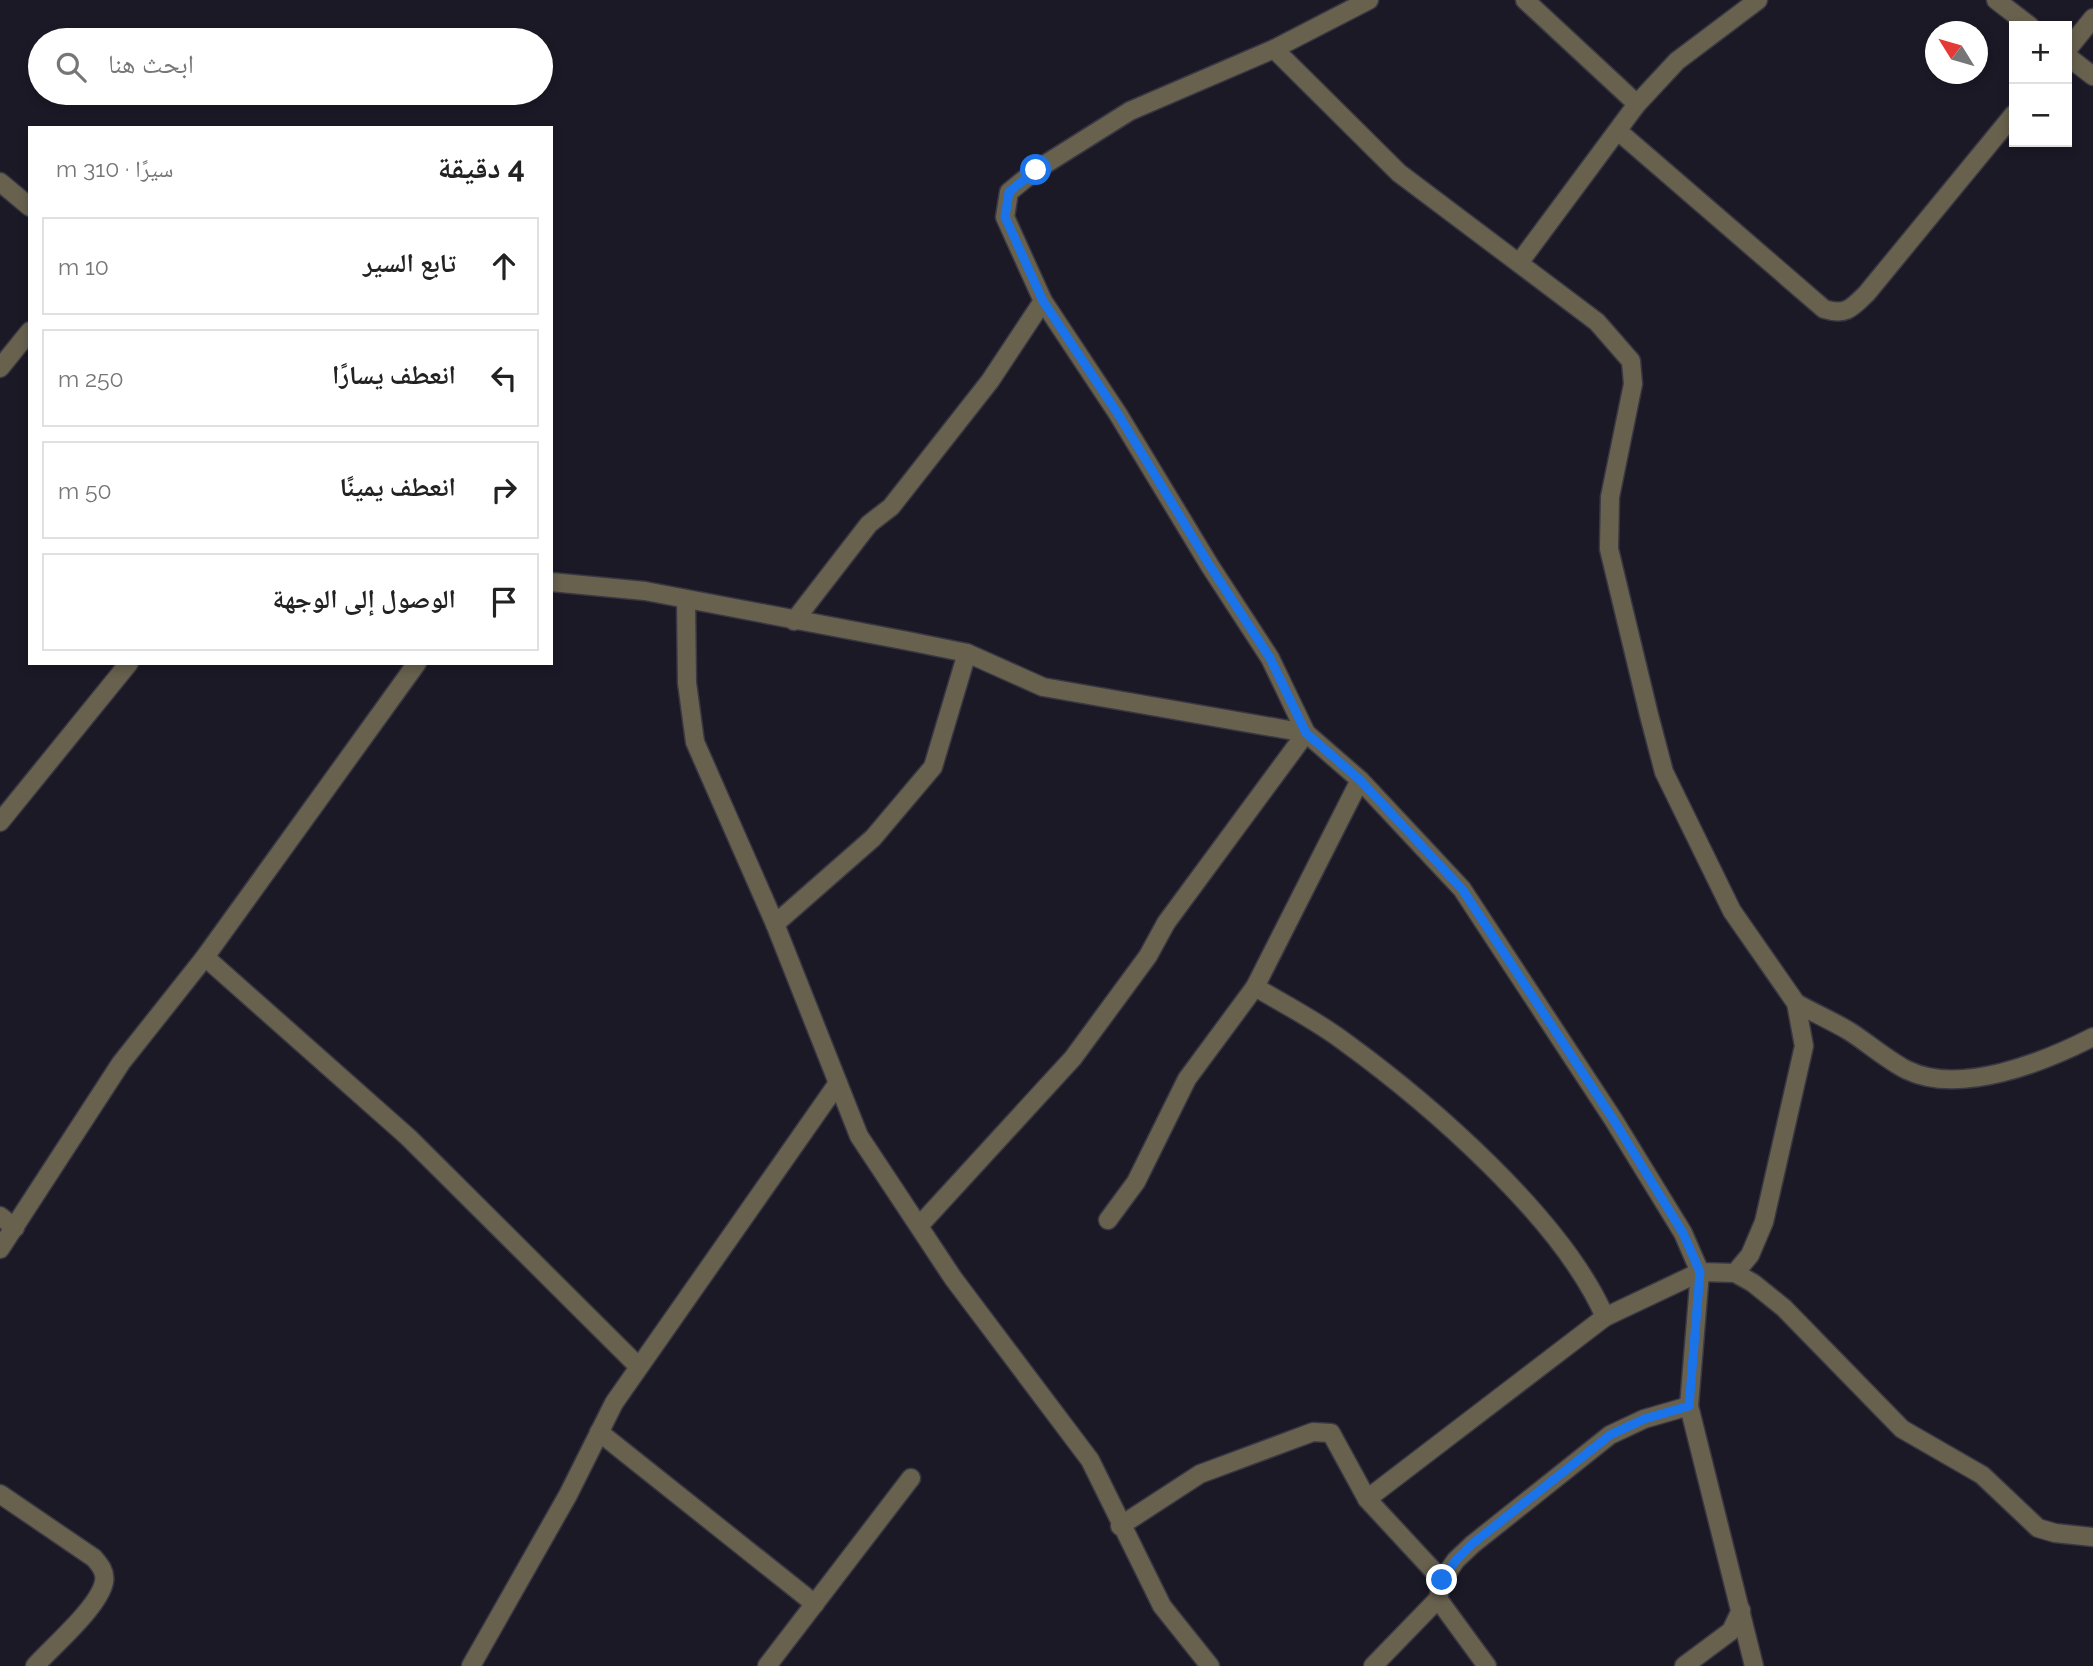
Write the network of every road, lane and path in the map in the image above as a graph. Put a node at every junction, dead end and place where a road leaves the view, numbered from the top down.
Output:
1 (1369, 0) edge
2 (1525, 0) edge
3 (1758, 0) edge
4 (1996, 0) edge
5 (2093, 18) edge
6 (2023, 21) edge
7 (2072, 44) edge
8 (1274, 48) junction
9 (2072, 59) edge
10 (2093, 76) edge
11 (1637, 104) junction
12 (2009, 120) edge
13 (1618, 131) junction
14 (0, 182) edge
15 (28, 205) edge
16 (1519, 263) junction
17 (1043, 301) junction
18 (28, 333) edge
19 (0, 368) edge
20 (553, 582) edge
21 (686, 599) junction
22 (794, 621) junction
23 (967, 653) junction
24 (127, 665) edge
25 (416, 665) edge
26 (1306, 733) junction
27 (1360, 780) junction
28 (0, 822) edge
29 (775, 924) junction
30 (205, 957) junction
31 (1255, 987) junction
32 (1796, 1003) junction
33 (2093, 1037) edge
34 (838, 1083) junction
35 (0, 1216) edge
36 (1108, 1220) dead end
37 (919, 1226) junction
38 (15, 1228) junction
39 (0, 1249) edge
40 (1700, 1272) junction
41 (1735, 1273) junction
42 (1605, 1317) junction
43 (639, 1367) junction
44 (1689, 1406) junction
45 (599, 1432) junction
46 (911, 1479) dead end
47 (0, 1494) edge
48 (1367, 1499) junction
49 (1120, 1526) junction
50 (2093, 1537) edge
51 (1442, 1580) junction
52 (1438, 1599) junction
53 (815, 1604) junction
54 (1741, 1610) junction
55 (35, 1666) edge
56 (471, 1666) edge
57 (767, 1666) edge
58 (1210, 1666) edge
59 (1373, 1666) edge
60 (1487, 1666) edge
61 (1684, 1666) edge
62 (1754, 1666) edge

1 - 8 street
2 - 11 street
3 - 11 street
4 - 6 street
5 - 7 street
8 - 16 street
8 - 17 street
9 - 10 street
11 - 13 street
12 - 13 street
13 - 16 street
14 - 15 street
16 - 32 street
17 - 22 street
17 - 26 street
18 - 19 street
20 - 21 street
21 - 22 street
21 - 29 street
22 - 23 street
23 - 26 street
23 - 29 street
24 - 28 street
25 - 30 street
26 - 27 street
26 - 37 street
27 - 31 street
27 - 40 street
29 - 34 street
30 - 38 street
30 - 43 street
31 - 36 street
31 - 42 street
32 - 33 street
32 - 41 street
34 - 37 street
34 - 43 street
35 - 38 street
37 - 49 street
38 - 39 street
40 - 41 street
40 - 42 street
40 - 44 street
41 - 50 street
42 - 48 street
43 - 45 street
44 - 51 street
44 - 54 street
45 - 53 street
45 - 56 street
46 - 53 street
47 - 55 street
48 - 49 street
48 - 51 street
49 - 58 street
51 - 52 street
52 - 59 street
52 - 60 street
53 - 57 street
54 - 61 street
54 - 62 street

